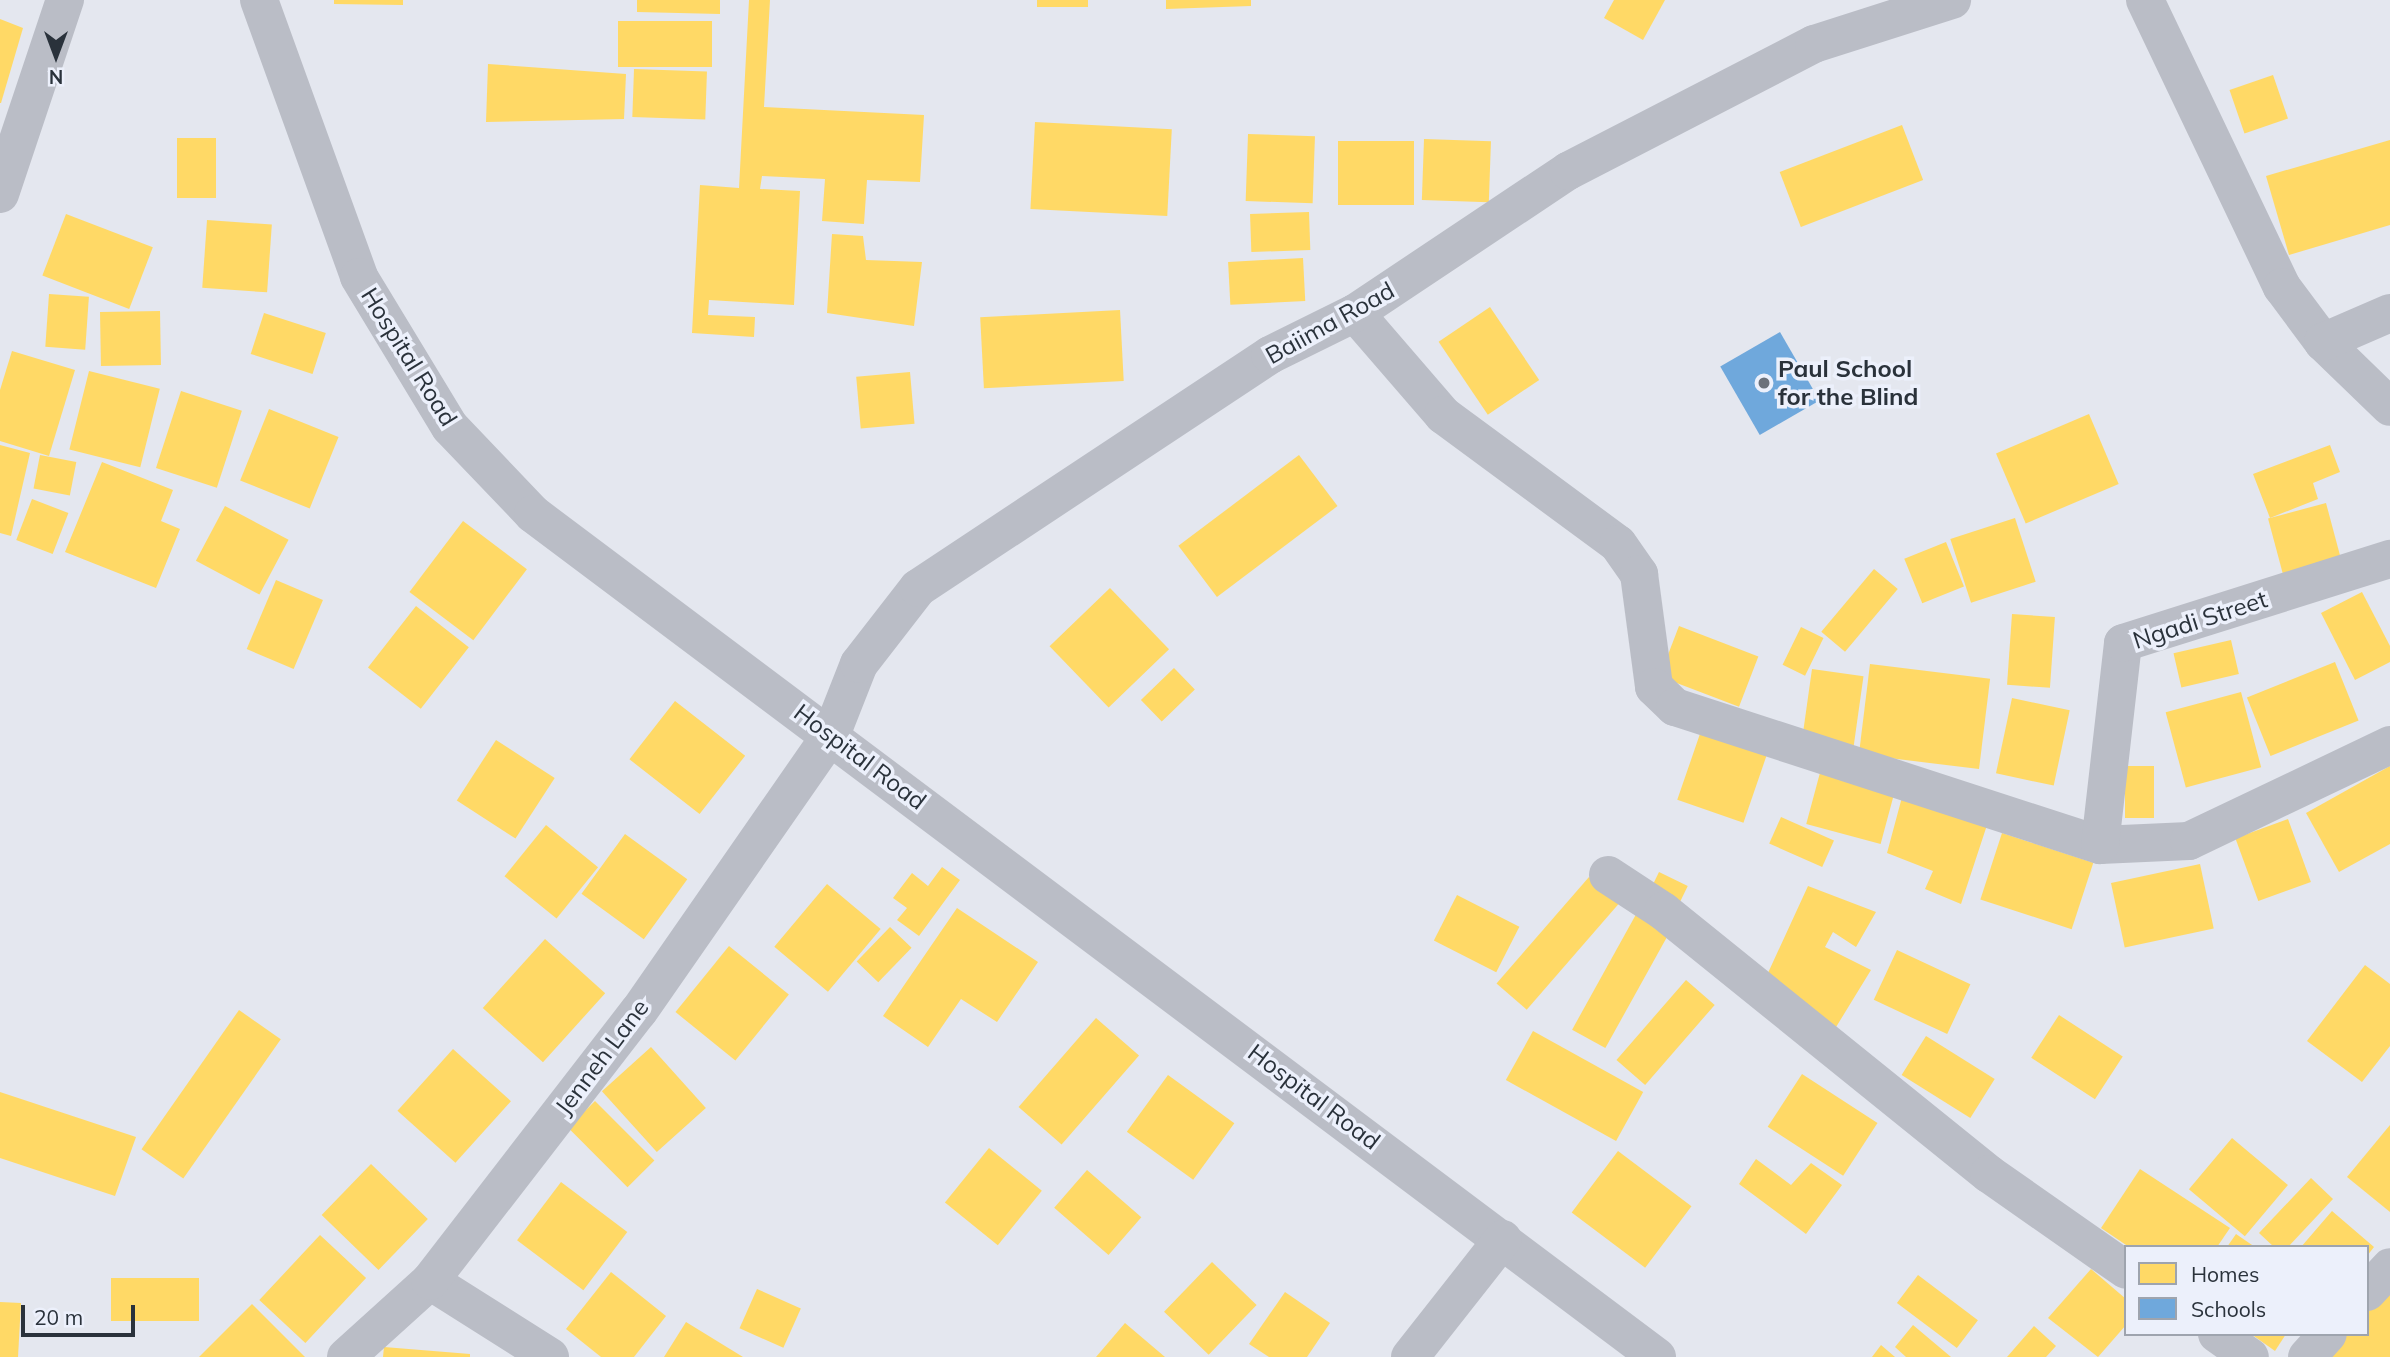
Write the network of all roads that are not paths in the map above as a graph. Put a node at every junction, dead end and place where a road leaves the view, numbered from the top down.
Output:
1 (65, 0) edge
2 (258, 0) edge
3 (1952, 0) edge
4 (2145, 0) edge
5 (0, 194) edge
6 (1355, 313) junction
7 (2390, 313) edge
8 (2323, 342) junction
9 (2390, 407) edge
10 (2390, 559) edge
11 (831, 735) junction
12 (2390, 746) edge
13 (2100, 845) junction
14 (1608, 875) dead end
15 (1503, 1239) junction
16 (2390, 1267) edge
17 (2124, 1269) edge
18 (430, 1281) junction
19 (2369, 1290) edge
20 (2220, 1336) edge
21 (2326, 1336) edge
22 (346, 1357) edge
23 (550, 1357) edge
24 (1410, 1357) edge
25 (1657, 1357) edge
26 (2250, 1357) edge
27 (2307, 1357) edge

1 - 5 street
2 - 11 street, Hospital Road
3 - 6 street, Baiima Road
4 - 8 street
6 - 11 street, Baiima Road
6 - 13 street
7 - 8 street
8 - 9 street
10 - 13 street, Ngadi Street
11 - 15 street, Hospital Road
11 - 18 street, Jenneh Lane
12 - 13 street
14 - 17 street
15 - 24 street
15 - 25 street, Hospital Road
16 - 19 street
18 - 22 street, Jenneh Lane
18 - 23 street
20 - 26 street
21 - 27 street

